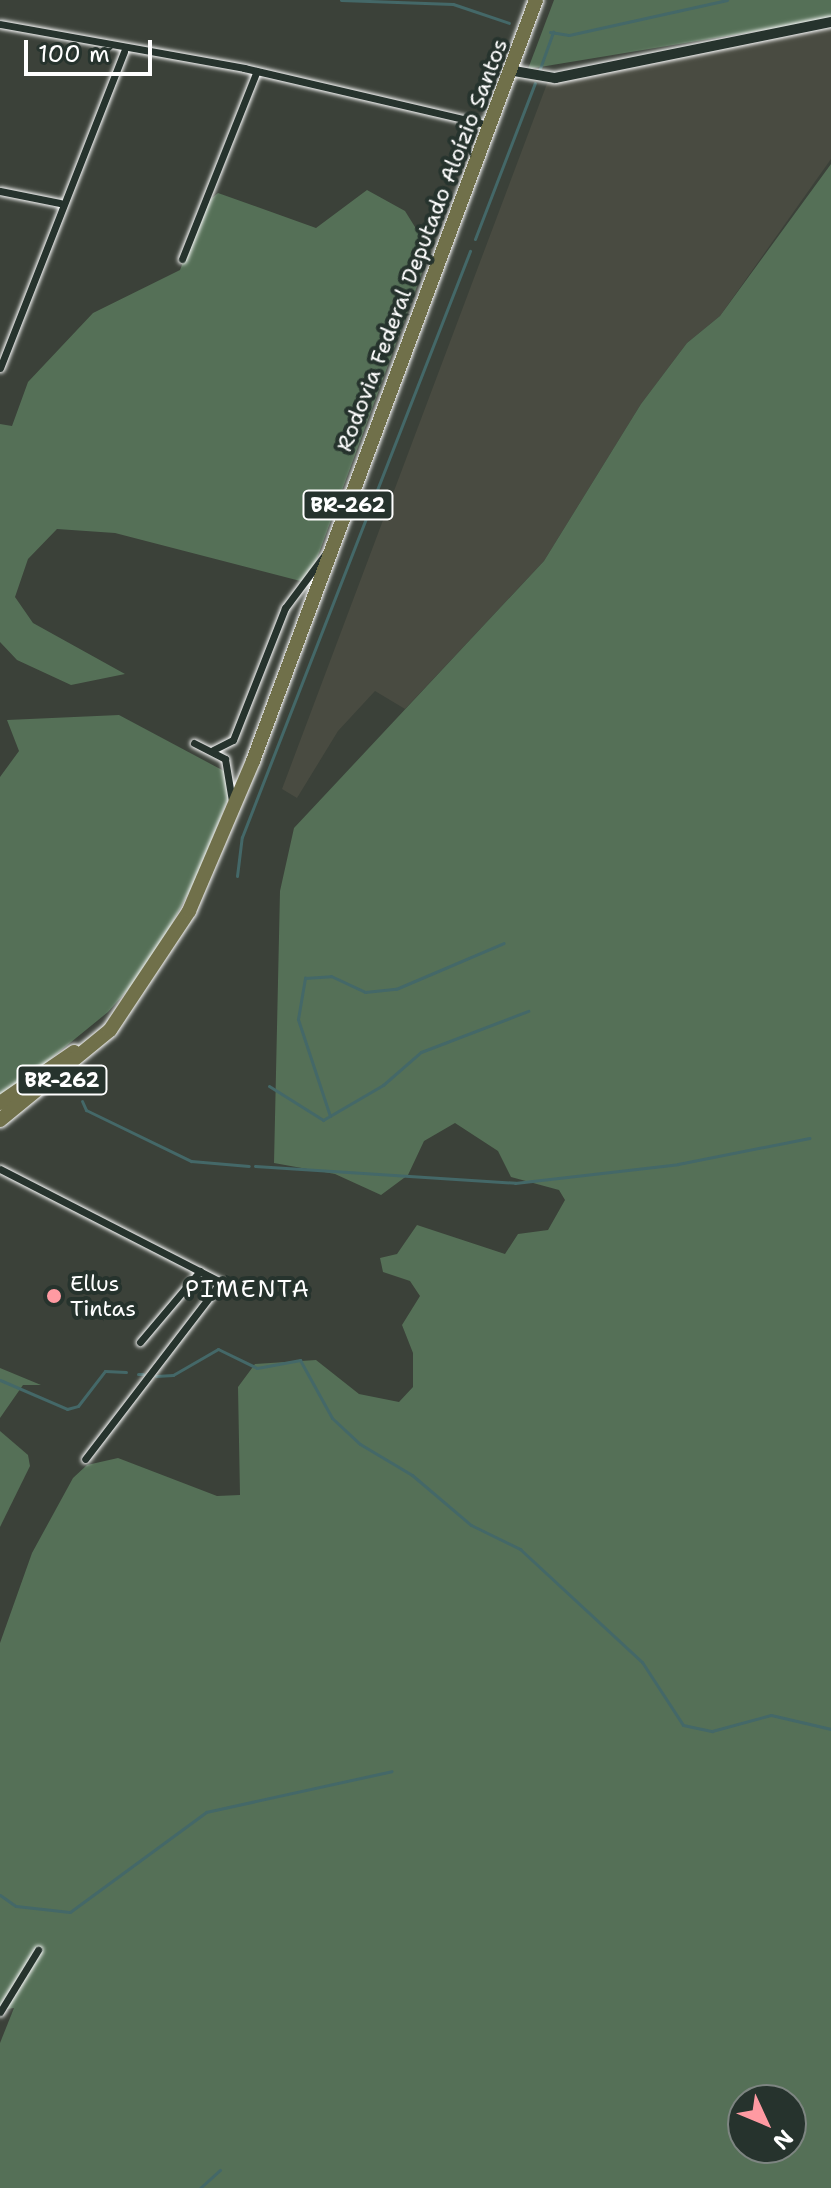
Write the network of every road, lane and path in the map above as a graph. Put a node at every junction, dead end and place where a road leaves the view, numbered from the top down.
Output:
1 (536, 0) edge
2 (831, 22) edge
3 (0, 24) edge
4 (124, 51) junction
5 (515, 69) junction
6 (257, 71) junction
7 (491, 126) junction
8 (0, 191) edge
9 (60, 203) junction
10 (182, 259) dead end
11 (0, 368) edge
12 (333, 544) junction
13 (194, 743) dead end
14 (213, 750) junction
15 (234, 811) junction
16 (141, 990) junction
17 (116, 1023) junction
18 (84, 1045) junction
19 (0, 1103) edge
20 (0, 1109) edge
21 (0, 1120) edge
22 (0, 1129) edge
23 (0, 1169) edge
24 (200, 1271) junction
25 (140, 1342) dead end
26 (85, 1459) dead end
27 (38, 1950) dead end
28 (0, 2012) edge

1 - 5 highway
1 - 5 highway, Rodovia Federal Deputado Aloízio Santos / BR-262
2 - 5 street
3 - 4 street
4 - 6 street
4 - 9 street
5 - 7 highway, Rodovia Federal Deputado Aloízio Santos / BR-262
6 - 7 street
6 - 10 street
7 - 12 highway, Rodovia Federal Deputado Aloízio Santos / BR-262
8 - 9 street
9 - 11 street
12 - 14 street
12 - 15 highway, Rodovia Federal Deputado Aloízio Santos / BR-262
13 - 14 street
14 - 15 street
15 - 16 highway, Rodovia Federal Deputado Aloízio Santos / BR-262
16 - 17 highway, BR-262
16 - 18 highway, BR-262
17 - 21 highway, BR-262
17 - 22 highway, BR-262
18 - 19 highway, BR-262
18 - 20 highway, BR-262
23 - 24 street
24 - 25 street
24 - 26 street
27 - 28 street

